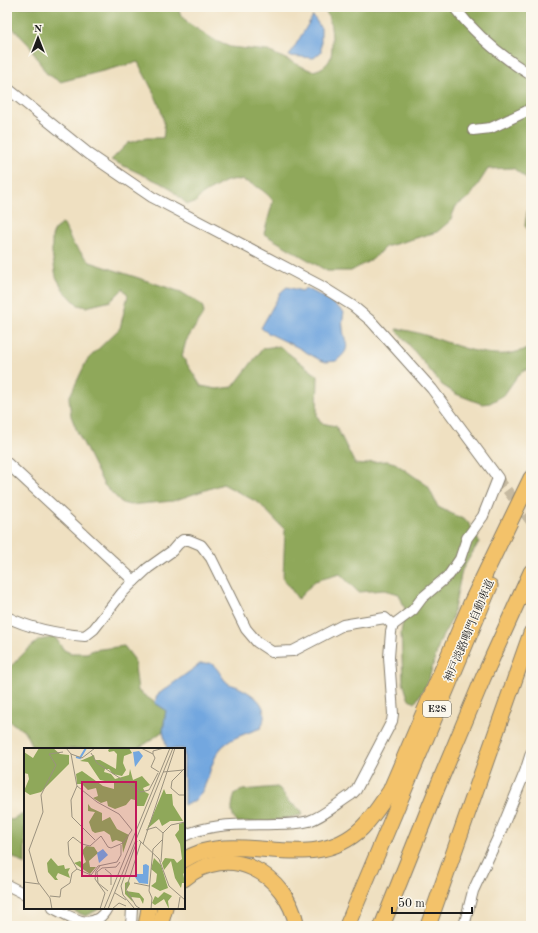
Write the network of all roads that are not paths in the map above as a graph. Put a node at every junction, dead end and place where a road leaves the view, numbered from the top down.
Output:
1 (454, 7) edge
2 (531, 75) edge
3 (7, 88) edge
4 (531, 107) edge
5 (473, 130) dead end
6 (7, 463) edge
7 (531, 478) edge
8 (531, 493) edge
9 (531, 572) edge
10 (134, 581) junction
11 (7, 617) edge
12 (393, 625) junction
13 (531, 633) edge
14 (531, 753) edge
15 (186, 833) edge
16 (185, 860) edge
17 (185, 878) edge
18 (7, 885) edge
19 (24, 894) edge
20 (55, 909) edge
21 (106, 909) edge
22 (132, 909) edge
23 (149, 909) edge
24 (165, 909) edge
25 (131, 926) edge
26 (146, 926) edge
27 (160, 926) edge
28 (297, 926) edge
29 (347, 926) edge
30 (382, 926) edge
31 (428, 926) edge
32 (464, 926) edge

1 - 2 street
3 - 12 street
4 - 5 street
6 - 10 street
7 - 16 highway
8 - 29 highway, 神戸淡路鳴門自動車道 / E28
9 - 30 highway, E28
10 - 11 street
10 - 12 street
12 - 15 street
13 - 31 highway
14 - 32 street
17 - 28 highway
18 - 19 street
20 - 21 street
22 - 25 street
23 - 26 highway
24 - 27 highway

